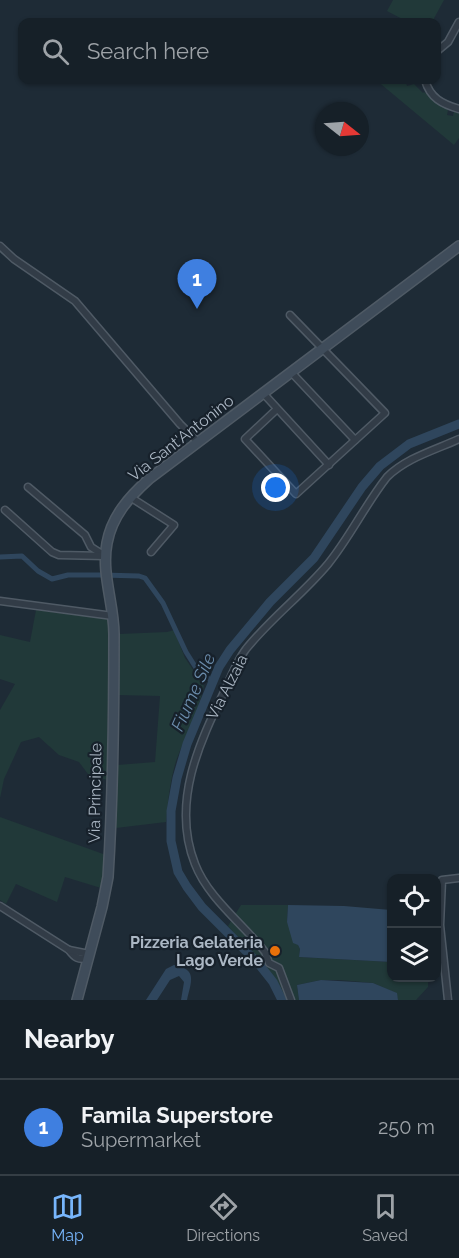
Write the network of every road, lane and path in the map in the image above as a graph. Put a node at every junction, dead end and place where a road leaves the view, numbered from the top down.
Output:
1 (459, 22) edge
2 (441, 48) edge
3 (426, 84) edge
4 (459, 109) edge
5 (0, 246) edge
6 (458, 249) edge
7 (290, 315) dead end
8 (324, 348) junction
9 (291, 372) junction
10 (263, 393) junction
11 (277, 409) junction
12 (355, 440) junction
13 (459, 440) edge
14 (198, 442) junction
15 (328, 465) junction
16 (27, 487) dead end
17 (130, 497) junction
18 (5, 510) dead end
19 (151, 552) dead end
20 (105, 556) junction
21 (108, 583) joint
22 (0, 601) edge
23 (113, 616) junction
24 (459, 878) edge
25 (0, 906) edge
26 (69, 950) junction
27 (89, 956) junction
28 (76, 958) junction
29 (83, 976) junction
30 (77, 1000) edge
31 (291, 1000) edge
32 (448, 1000) edge

1 - 2 street
3 - 4 street
5 - 14 street
6 - 8 main road, Via Sant'Antonino
7 - 8 street
8 - 9 main road, Via Sant'Antonino
8 - 12 street
9 - 10 main road, Via Sant'Antonino
9 - 12 street
10 - 11 street
10 - 14 main road, Via Sant'Antonino
11 - 15 street
11 - 15 street
12 - 15 street
13 - 31 street, Via Alzaia
14 - 17 main road, Via Sant'Antonino
16 - 20 street
17 - 19 street
17 - 20 main road, Via Sant'Antonino
18 - 20 street
20 - 21 main road, Via Sant'Antonino
21 - 23 main road, Via Principale
22 - 23 street
23 - 27 main road, Via Principale
24 - 32 street
25 - 26 street
26 - 27 street
26 - 28 street
27 - 28 street
27 - 29 main road, Via Principale
28 - 29 street
29 - 30 main road, Via Principale

